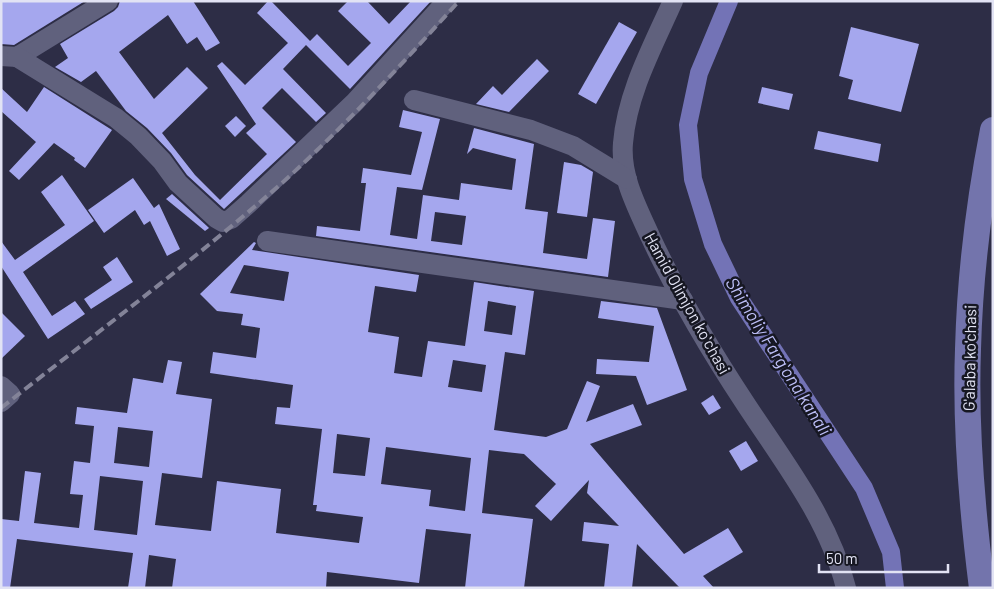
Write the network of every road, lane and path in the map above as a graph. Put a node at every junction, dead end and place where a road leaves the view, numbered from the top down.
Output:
1 (108, 1) edge
2 (447, 1) edge
3 (673, 1) edge
4 (5, 56) edge
5 (414, 100) dead end
6 (993, 130) edge
7 (627, 179) junction
8 (268, 241) dead end
9 (683, 300) junction
10 (1, 386) edge
11 (1, 402) edge
12 (846, 588) edge
13 (982, 588) edge

1 - 4 street
2 - 4 street
3 - 7 street, Hamid Olimjon koʻchasi
5 - 7 street
6 - 13 main road, G'alaba ko'chasi
7 - 9 street, Hamid Olimjon koʻchasi
8 - 9 street
9 - 12 street, Hamid Olimjon koʻchasi
10 - 11 street

